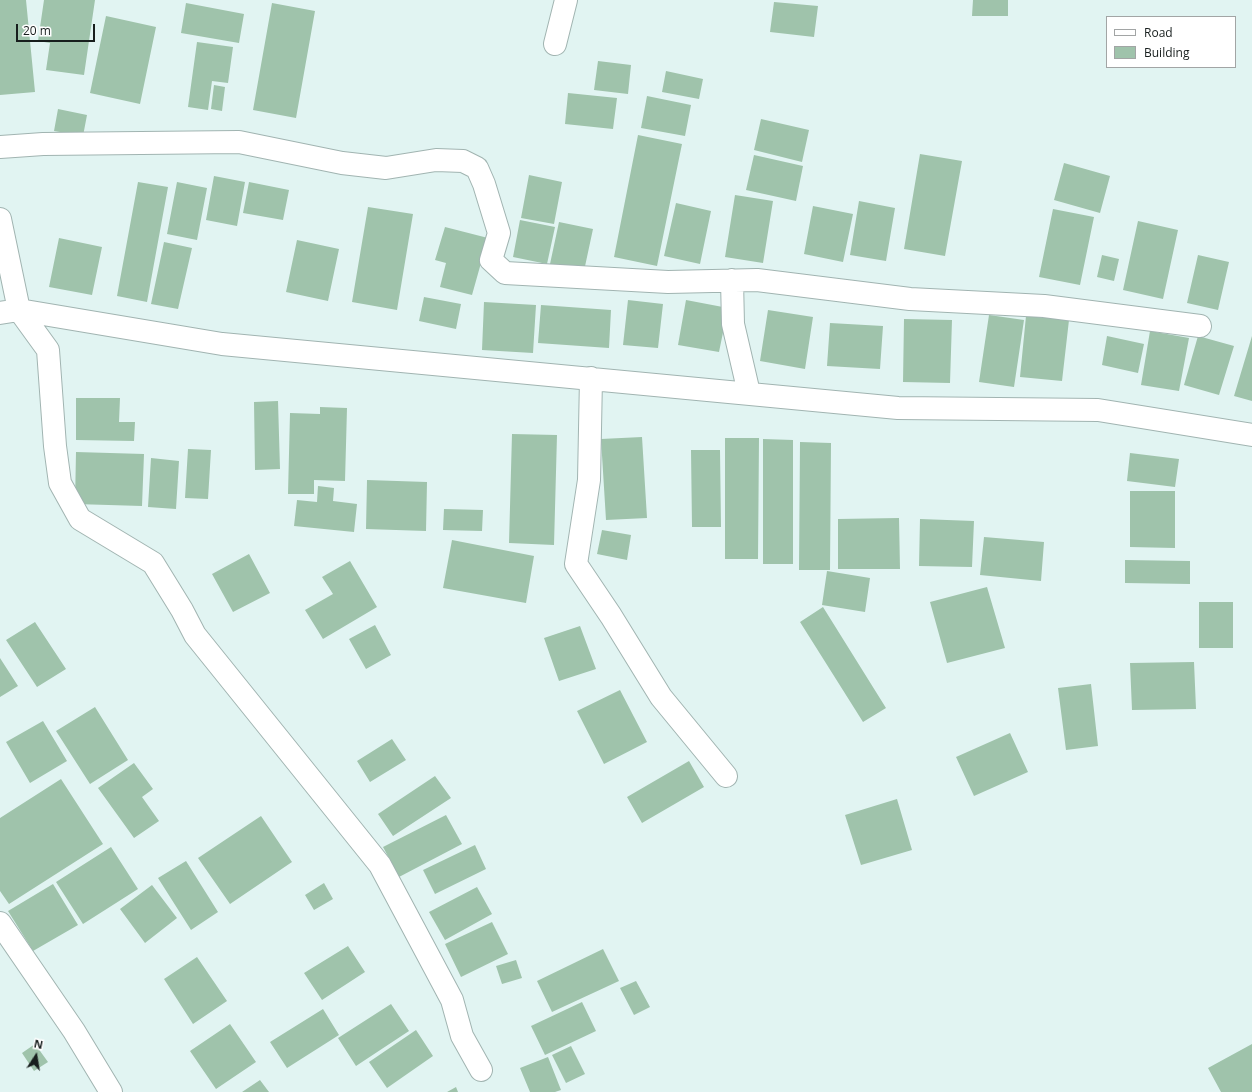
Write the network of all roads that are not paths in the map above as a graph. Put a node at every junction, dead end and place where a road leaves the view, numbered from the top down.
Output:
1 (566, 0) edge
2 (554, 44) dead end
3 (0, 147) edge
4 (0, 219) edge
5 (732, 280) junction
6 (10, 312) edge
7 (1200, 326) dead end
8 (591, 378) junction
9 (749, 393) junction
10 (1252, 435) edge
11 (726, 776) dead end
12 (0, 923) edge
13 (481, 1070) dead end
14 (111, 1092) edge

1 - 2 street
3 - 5 street
4 - 6 street
5 - 7 street
5 - 9 street
6 - 8 street
6 - 13 street
8 - 9 street
8 - 11 street
9 - 10 street
12 - 14 street

